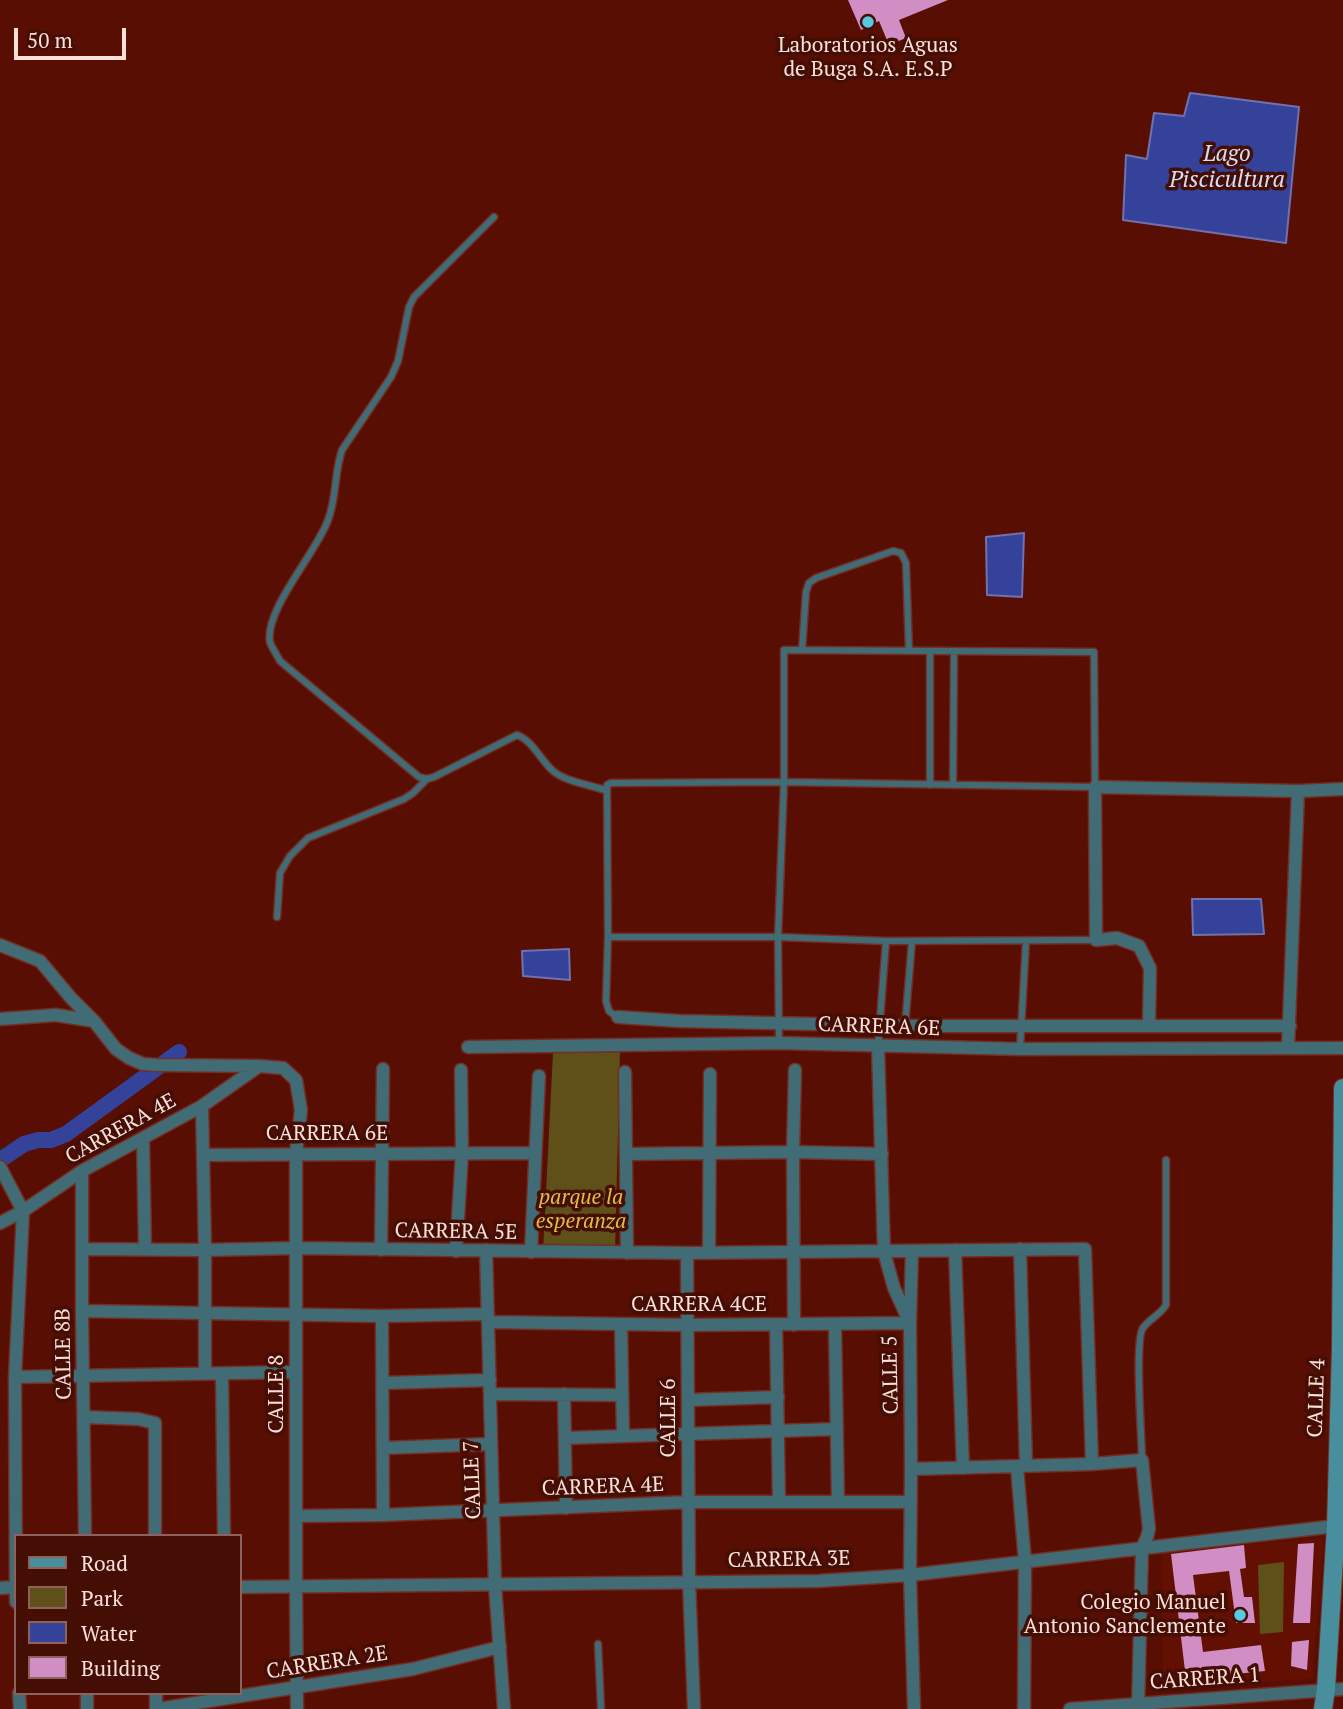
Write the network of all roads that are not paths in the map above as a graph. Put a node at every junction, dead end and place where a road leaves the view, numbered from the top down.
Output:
1 (494, 216) dead end
2 (802, 650) junction
3 (909, 651) junction
4 (930, 651) junction
5 (954, 652) junction
6 (427, 779) junction
7 (784, 782) junction
8 (930, 785) junction
9 (953, 785) junction
10 (1095, 787) junction
11 (1343, 789) edge
12 (605, 790) junction
13 (1298, 791) junction
14 (277, 917) dead end
15 (608, 937) junction
16 (778, 937) junction
17 (1096, 940) junction
18 (912, 941) junction
19 (886, 942) junction
20 (1026, 942) junction
21 (0, 946) edge
22 (618, 1017) joint
23 (0, 1019) edge
24 (94, 1021) junction
25 (679, 1021) junction
26 (730, 1022) junction
27 (779, 1023) junction
28 (879, 1025) junction
29 (905, 1026) junction
30 (1021, 1026) junction
31 (1129, 1026) junction
32 (1149, 1026) junction
33 (1210, 1026) junction
34 (1290, 1026) junction
35 (679, 1043) junction
36 (729, 1043) junction
37 (779, 1043) junction
38 (878, 1046) junction
39 (468, 1047) dead end
40 (906, 1047) junction
41 (1289, 1048) junction
42 (1343, 1048) edge
43 (1020, 1049) junction
44 (1128, 1049) junction
45 (1209, 1049) junction
46 (259, 1066) junction
47 (383, 1069) dead end
48 (461, 1070) dead end
49 (795, 1070) dead end
50 (625, 1072) dead end
51 (710, 1074) dead end
52 (539, 1076) dead end
53 (1343, 1088) edge
54 (202, 1106) junction
55 (144, 1139) junction
56 (793, 1152) junction
57 (296, 1153) junction
58 (382, 1153) junction
59 (462, 1153) junction
60 (535, 1153) junction
61 (626, 1154) junction
62 (709, 1154) junction
63 (882, 1154) junction
64 (203, 1155) junction
65 (1166, 1160) dead end
66 (0, 1167) edge
67 (82, 1171) junction
68 (23, 1211) junction
69 (0, 1223) edge
70 (297, 1248) junction
71 (83, 1249) junction
72 (145, 1249) junction
73 (1020, 1249) junction
74 (205, 1250) junction
75 (381, 1250) junction
76 (486, 1250) junction
77 (955, 1250) junction
78 (456, 1251) junction
79 (912, 1251) junction
80 (531, 1252) junction
81 (793, 1252) junction
82 (884, 1252) junction
83 (627, 1253) junction
84 (687, 1253) junction
85 (709, 1253) junction
86 (82, 1311) junction
87 (204, 1312) junction
88 (296, 1314) junction
89 (382, 1316) junction
90 (488, 1318) junction
91 (910, 1323) junction
92 (621, 1324) junction
93 (688, 1325) junction
94 (776, 1325) junction
95 (794, 1325) junction
96 (835, 1325) junction
97 (296, 1373) junction
98 (205, 1374) junction
99 (222, 1374) junction
100 (83, 1376) junction
101 (15, 1377) junction
102 (490, 1380) junction
103 (383, 1383) junction
104 (490, 1394) junction
105 (564, 1394) junction
106 (622, 1395) junction
107 (778, 1397) junction
108 (688, 1399) junction
109 (84, 1417) junction
110 (837, 1429) junction
111 (778, 1431) junction
112 (688, 1434) junction
113 (623, 1436) junction
114 (565, 1438) junction
115 (491, 1444) junction
116 (383, 1448) junction
117 (1142, 1461) junction
118 (1092, 1464) junction
119 (1021, 1466) junction
120 (963, 1468) junction
121 (911, 1469) junction
122 (689, 1502) junction
123 (779, 1502) junction
124 (838, 1502) junction
125 (911, 1502) junction
126 (566, 1508) junction
127 (493, 1511) junction
128 (296, 1516) junction
129 (383, 1516) junction
130 (1336, 1526) junction
131 (15, 1534) edge
132 (85, 1534) edge
133 (155, 1534) edge
134 (224, 1534) edge
135 (1142, 1548) junction
136 (1025, 1562) junction
137 (910, 1575) junction
138 (689, 1581) junction
139 (495, 1585) junction
140 (242, 1587) edge
141 (296, 1587) junction
142 (598, 1644) dead end
143 (500, 1647) junction
144 (297, 1688) junction
145 (1335, 1689) edge
146 (1138, 1706) edge
147 (157, 1709) edge
148 (297, 1709) edge
149 (504, 1709) edge
150 (601, 1709) edge
151 (694, 1709) edge
152 (914, 1709) edge
153 (1024, 1709) edge
154 (1070, 1709) edge
155 (1323, 1709) edge

1 - 6 lane
2 - 3 lane
2 - 3 lane
2 - 7 lane
3 - 4 lane
4 - 5 lane
4 - 8 lane
5 - 9 lane
5 - 10 lane
6 - 12 lane
6 - 14 lane
7 - 8 lane
7 - 12 lane
7 - 16 lane
8 - 9 lane
9 - 10 lane
10 - 13 street
10 - 17 street
11 - 13 street
12 - 15 lane
13 - 34 street
15 - 16 lane
15 - 22 lane
16 - 19 lane
16 - 27 lane
17 - 20 lane
17 - 32 street
18 - 19 lane
18 - 20 lane
18 - 29 lane
19 - 28 lane
20 - 30 lane
21 - 24 street
22 - 25 street, CARRERA 6E
23 - 24 street
24 - 46 street
25 - 26 street, CARRERA 6E
25 - 35 street
26 - 27 street, CARRERA 6E
26 - 36 street
27 - 28 street, CARRERA 6E
27 - 37 lane
28 - 29 street, CARRERA 6E
28 - 38 lane
29 - 30 street, CARRERA 6E
29 - 40 street
30 - 31 street, CARRERA 6E
30 - 43 lane
31 - 32 street, CARRERA 6E
31 - 44 street
32 - 33 street, CARRERA 6E
33 - 34 street, CARRERA 6E
33 - 45 street
34 - 41 street
35 - 36 street, CARRERA 6E
35 - 39 street, CARRERA 6E
36 - 37 street, CARRERA 6E
37 - 38 street, CARRERA 6E
38 - 40 street, CARRERA 6E
38 - 63 street, CALLE 5
40 - 43 street, CARRERA 6E
41 - 42 street, CARRERA 6E
41 - 45 street, CARRERA 6E
43 - 44 street, CARRERA 6E
44 - 45 street, CARRERA 6E
46 - 54 street, CARRERA 4E
46 - 57 street, CALLE 8
47 - 58 street
48 - 59 street
49 - 56 street
50 - 61 street
51 - 62 street
52 - 60 street
53 - 130 street, CALLE 4
54 - 55 street, CARRERA 4E
54 - 64 street
55 - 67 street, CARRERA 4E
55 - 72 street
56 - 62 street
56 - 63 street
56 - 81 street
57 - 58 street, CARRERA 6E
57 - 64 street, CARRERA 6E
57 - 70 street, CALLE 8
58 - 59 street, CARRERA 6E
58 - 75 street
59 - 60 street, CARRERA 6E
59 - 78 street
60 - 80 street
61 - 62 street
61 - 83 street
62 - 85 street
63 - 82 street, CALLE 5
64 - 74 street
65 - 117 lane
66 - 68 street
67 - 68 street, CARRERA 4E
67 - 71 street, CALLE 8B
68 - 69 street, CARRERA 4E
68 - 101 street
70 - 74 street, CARRERA 5E
70 - 75 street, CARRERA 5E
70 - 88 street, CALLE 8
71 - 72 street, CARRERA 5E
71 - 86 street, CALLE 8B
72 - 74 street, CARRERA 5E
73 - 77 street, CARRERA 5E
73 - 118 street, CARRERA 5E
73 - 119 street
74 - 87 street
75 - 78 street, CARRERA 5E
76 - 78 street, CARRERA 5E
76 - 80 street, CARRERA 5E
76 - 90 street, CALLE 7
77 - 79 street, CARRERA 5E
77 - 120 street
79 - 82 street, CARRERA 5E
79 - 91 street
80 - 83 street, CARRERA 5E
81 - 82 street, CARRERA 5E
81 - 85 street, CARRERA 5E
81 - 95 street
82 - 91 street, CALLE 5
83 - 84 street, CARRERA 5E
84 - 85 street, CARRERA 5E
84 - 93 street, CALLE 6
86 - 87 street, CARRERA 4CE
86 - 100 street, CALLE 8B
87 - 88 street, CARRERA 4CE
87 - 98 street
88 - 89 street, CARRERA 4CE
88 - 97 street, CALLE 8
89 - 90 street, CARRERA 4CE
89 - 103 street
90 - 92 street, CARRERA 4CE
90 - 102 street, CALLE 7
91 - 96 street, CARRERA 4CE
91 - 121 street, CALLE 5
92 - 93 street, CARRERA 4CE
92 - 106 street
93 - 94 street, CARRERA 4CE
93 - 108 street, CALLE 6
94 - 95 street, CARRERA 4CE
94 - 107 street
95 - 96 street, CARRERA 4CE
96 - 110 street
97 - 99 street
97 - 128 street, CALLE 8
98 - 99 street
98 - 100 street
99 - 134 street
100 - 101 street
100 - 109 street, CALLE 8B
101 - 131 street
102 - 103 street
102 - 104 street, CALLE 7
103 - 116 street
104 - 105 street
104 - 115 street, CALLE 7
105 - 106 street
105 - 114 street
106 - 113 street
107 - 108 street
107 - 111 street
108 - 112 street, CALLE 6
109 - 132 street, CALLE 8B
109 - 133 street
110 - 111 street
110 - 124 street
111 - 112 street
111 - 123 street
112 - 113 street
112 - 122 street, CALLE 6
113 - 114 street
114 - 126 street
115 - 116 street
115 - 127 street, CALLE 7
116 - 129 street
117 - 118 street
117 - 135 street
118 - 119 street
119 - 120 street
119 - 136 street
120 - 121 street
121 - 125 street, CALLE 5
122 - 123 street, CARRERA 4E
122 - 126 street, CARRERA 4E
122 - 138 street, CALLE 6
123 - 124 street, CARRERA 4E
124 - 125 street, CARRERA 4E
125 - 137 street, CALLE 5
126 - 127 street, CARRERA 4E
127 - 129 street, CARRERA 4E
127 - 139 street, CALLE 7
128 - 129 street, CARRERA 4E
128 - 141 street, CALLE 8
130 - 135 street, CARRERA 3E
130 - 145 street, CALLE 4
135 - 136 street, CARRERA 3E
135 - 146 street
136 - 137 street, CARRERA 3E
136 - 153 street
137 - 138 street, CARRERA 3E
137 - 152 street, CALLE 5
138 - 139 street, CARRERA 3E
138 - 151 street, CALLE 6
139 - 141 street, CARRERA 3E
139 - 143 street, CALLE 7
140 - 141 street, CARRERA 3E
141 - 144 street, CALLE 8
142 - 150 lane
143 - 144 street, CARRERA 2E
143 - 149 street, CALLE 7
144 - 147 street, CARRERA 2E
144 - 148 street, CALLE 8
145 - 146 street, CARRERA 1
145 - 155 street, CALLE 4
146 - 154 street, CARRERA 1

